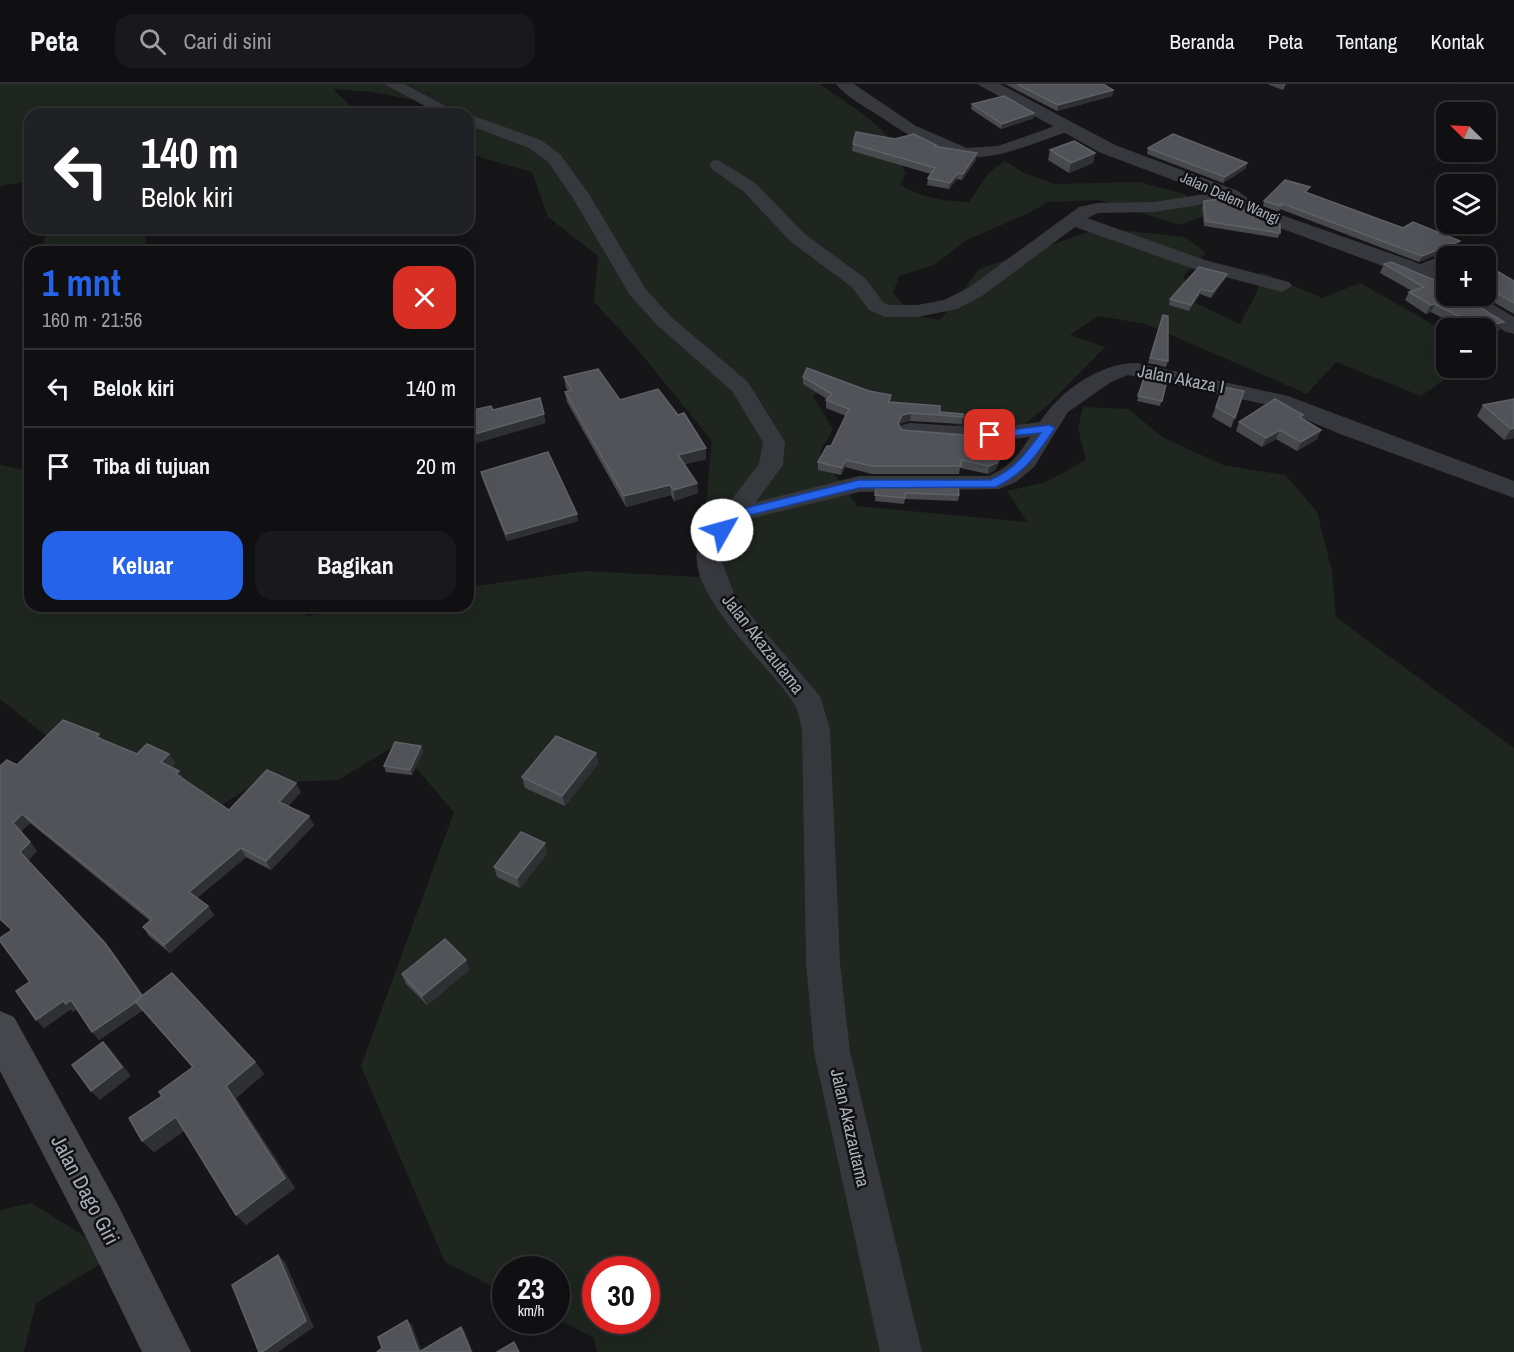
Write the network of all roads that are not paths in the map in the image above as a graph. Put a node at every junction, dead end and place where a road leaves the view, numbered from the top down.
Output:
1 (392, 84) edge
2 (844, 84) edge
3 (986, 84) edge
4 (441, 108) edge
5 (474, 121) edge
6 (1066, 127) junction
7 (718, 165) dead end
8 (1231, 195) junction
9 (1071, 219) junction
10 (1436, 264) edge
11 (1417, 272) junction
12 (1436, 281) edge
13 (1282, 286) dead end
14 (1480, 306) edge
15 (1514, 327) edge
16 (1049, 428) junction
17 (910, 430) edge
18 (1514, 490) edge
19 (734, 515) junction
20 (0, 1030) edge
21 (167, 1352) edge
22 (901, 1352) edge

1 - 4 street
2 - 6 street
3 - 6 street, Jalan Dalem Wangi
5 - 19 street, Jalan Akazautama
6 - 8 street, Jalan Dalem Wangi
7 - 9 street
8 - 9 street
8 - 11 street, Jalan Dalem Wangi
9 - 13 street
10 - 11 street
11 - 12 street, Jalan Dalem Wangi
14 - 15 street
16 - 17 street
16 - 18 street, Jalan Akaza I
16 - 19 street, Jalan Akaza I
19 - 22 street, Jalan Akazautama
20 - 21 main road, Jalan Dago Giri

